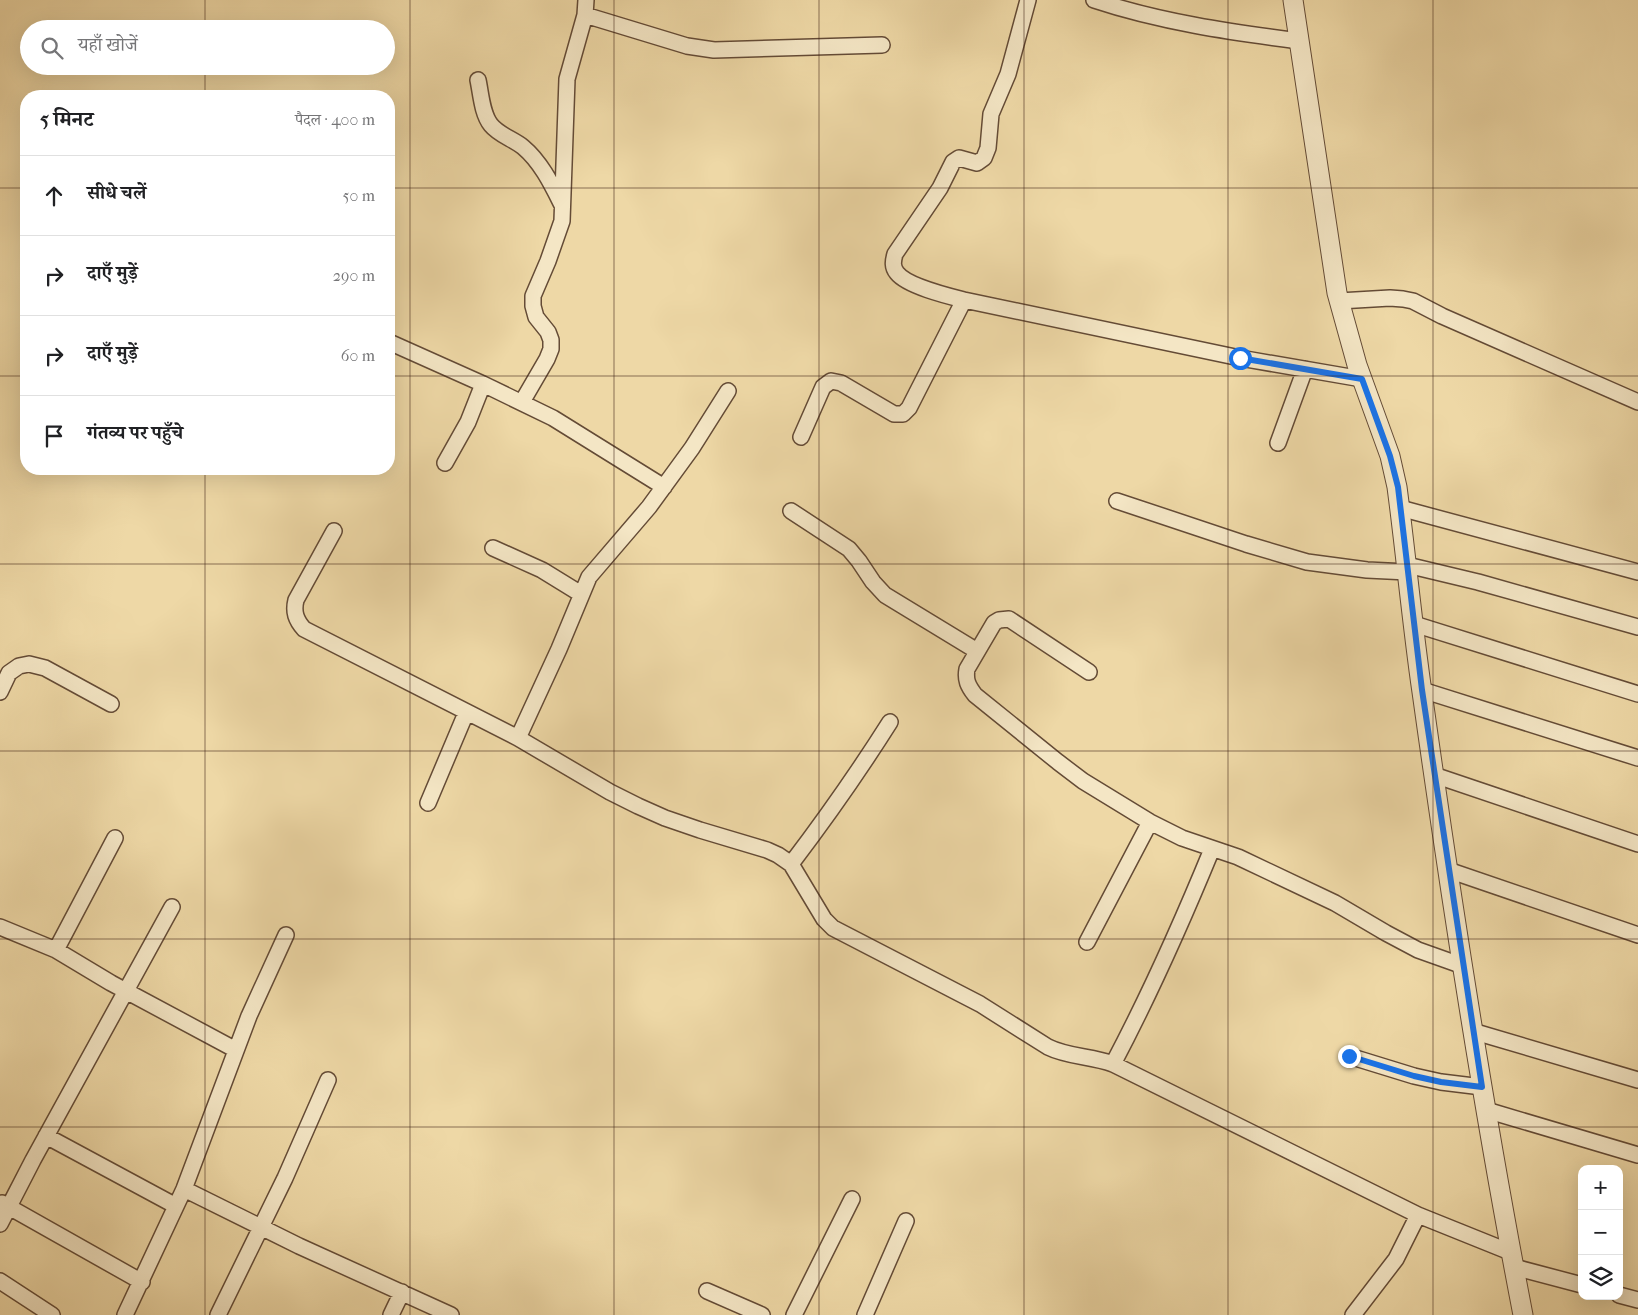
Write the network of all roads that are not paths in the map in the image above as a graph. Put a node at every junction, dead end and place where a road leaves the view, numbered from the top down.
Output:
1 (586, 0) edge
2 (1028, 0) edge
3 (1094, 0) edge
4 (1293, 0) edge
5 (585, 15) junction
6 (1299, 41) junction
7 (882, 45) dead end
8 (478, 80) dead end
9 (562, 206) junction
10 (964, 300) junction
11 (1339, 301) junction
12 (395, 345) edge
13 (1305, 370) junction
14 (1362, 379) junction
15 (484, 384) junction
16 (728, 391) dead end
17 (522, 402) junction
18 (1638, 402) edge
19 (801, 437) dead end
20 (1278, 443) dead end
21 (445, 463) dead end
22 (664, 487) junction
23 (1117, 502) dead end
24 (1400, 508) junction
25 (791, 511) dead end
26 (334, 531) dead end
27 (493, 548) dead end
28 (1407, 568) junction
29 (1638, 572) edge
30 (581, 594) junction
31 (1414, 624) junction
32 (1638, 627) edge
33 (978, 651) junction
34 (1089, 672) dead end
35 (1422, 690) junction
36 (0, 692) edge
37 (1638, 694) edge
38 (111, 704) dead end
39 (466, 713) junction
40 (890, 722) dead end
41 (518, 738) junction
42 (1638, 758) edge
43 (1434, 775) junction
44 (428, 803) dead end
45 (1150, 822) junction
46 (115, 838) dead end
47 (1638, 844) edge
48 (1212, 849) junction
49 (791, 864) junction
50 (1448, 870) junction
51 (172, 907) dead end
52 (0, 927) edge
53 (286, 935) dead end
54 (1638, 935) edge
55 (1087, 942) dead end
56 (56, 950) junction
57 (1462, 966) junction
58 (126, 990) junction
59 (1472, 1031) junction
60 (236, 1050) junction
61 (1349, 1056) dead end
62 (1113, 1064) junction
63 (328, 1080) dead end
64 (1638, 1080) edge
65 (1482, 1087) junction
66 (1486, 1110) junction
67 (46, 1136) junction
68 (1638, 1154) edge
69 (184, 1189) junction
70 (852, 1199) dead end
71 (4, 1205) edge
72 (176, 1206) junction
73 (1418, 1215) junction
74 (906, 1221) dead end
75 (0, 1224) edge
76 (261, 1227) junction
77 (1512, 1260) junction
78 (0, 1281) edge
79 (142, 1282) junction
80 (1578, 1284) edge
81 (707, 1291) dead end
82 (402, 1292) junction
83 (1623, 1296) edge
84 (1638, 1300) edge
85 (52, 1315) edge
86 (125, 1315) edge
87 (218, 1315) edge
88 (391, 1315) edge
89 (451, 1315) edge
90 (762, 1315) edge
91 (794, 1315) edge
92 (864, 1315) edge
93 (1352, 1315) edge
94 (1523, 1315) edge

1 - 5 street
2 - 10 street
3 - 6 street
4 - 6 street
5 - 7 street
5 - 9 street
6 - 11 street
8 - 9 street
9 - 17 street
10 - 13 street
10 - 19 street
11 - 14 street
11 - 18 street
12 - 15 street
13 - 14 street
13 - 20 street
14 - 24 street
15 - 17 street
15 - 21 street
16 - 22 street
17 - 22 street
22 - 30 street
23 - 28 street
24 - 28 street
24 - 29 street
25 - 33 street
26 - 39 street
27 - 30 street
28 - 31 street
28 - 32 street
30 - 41 street
31 - 35 street
31 - 37 street
33 - 34 street
33 - 45 street
35 - 42 street
35 - 43 street
36 - 38 street
39 - 41 street
39 - 44 street
40 - 49 street
41 - 49 street
43 - 47 street
43 - 50 street
45 - 48 street
45 - 55 street
46 - 56 street
48 - 57 street
48 - 62 street
49 - 62 street
50 - 54 street
50 - 57 street
51 - 58 street
52 - 56 street
53 - 60 street
56 - 58 street
57 - 59 street
58 - 60 street
58 - 67 street
59 - 64 street
59 - 65 street
60 - 69 street
61 - 65 street
62 - 73 street
63 - 76 street
65 - 66 street
66 - 68 street
66 - 77 street
67 - 71 street
67 - 72 street
69 - 72 street
69 - 76 street
70 - 91 street
71 - 75 street
71 - 79 street
72 - 79 street
73 - 77 street
73 - 93 street
74 - 92 street
76 - 82 street
76 - 87 street
77 - 80 street
77 - 94 street
78 - 85 street
79 - 86 street
81 - 90 street
82 - 88 street
82 - 89 street
83 - 84 street

